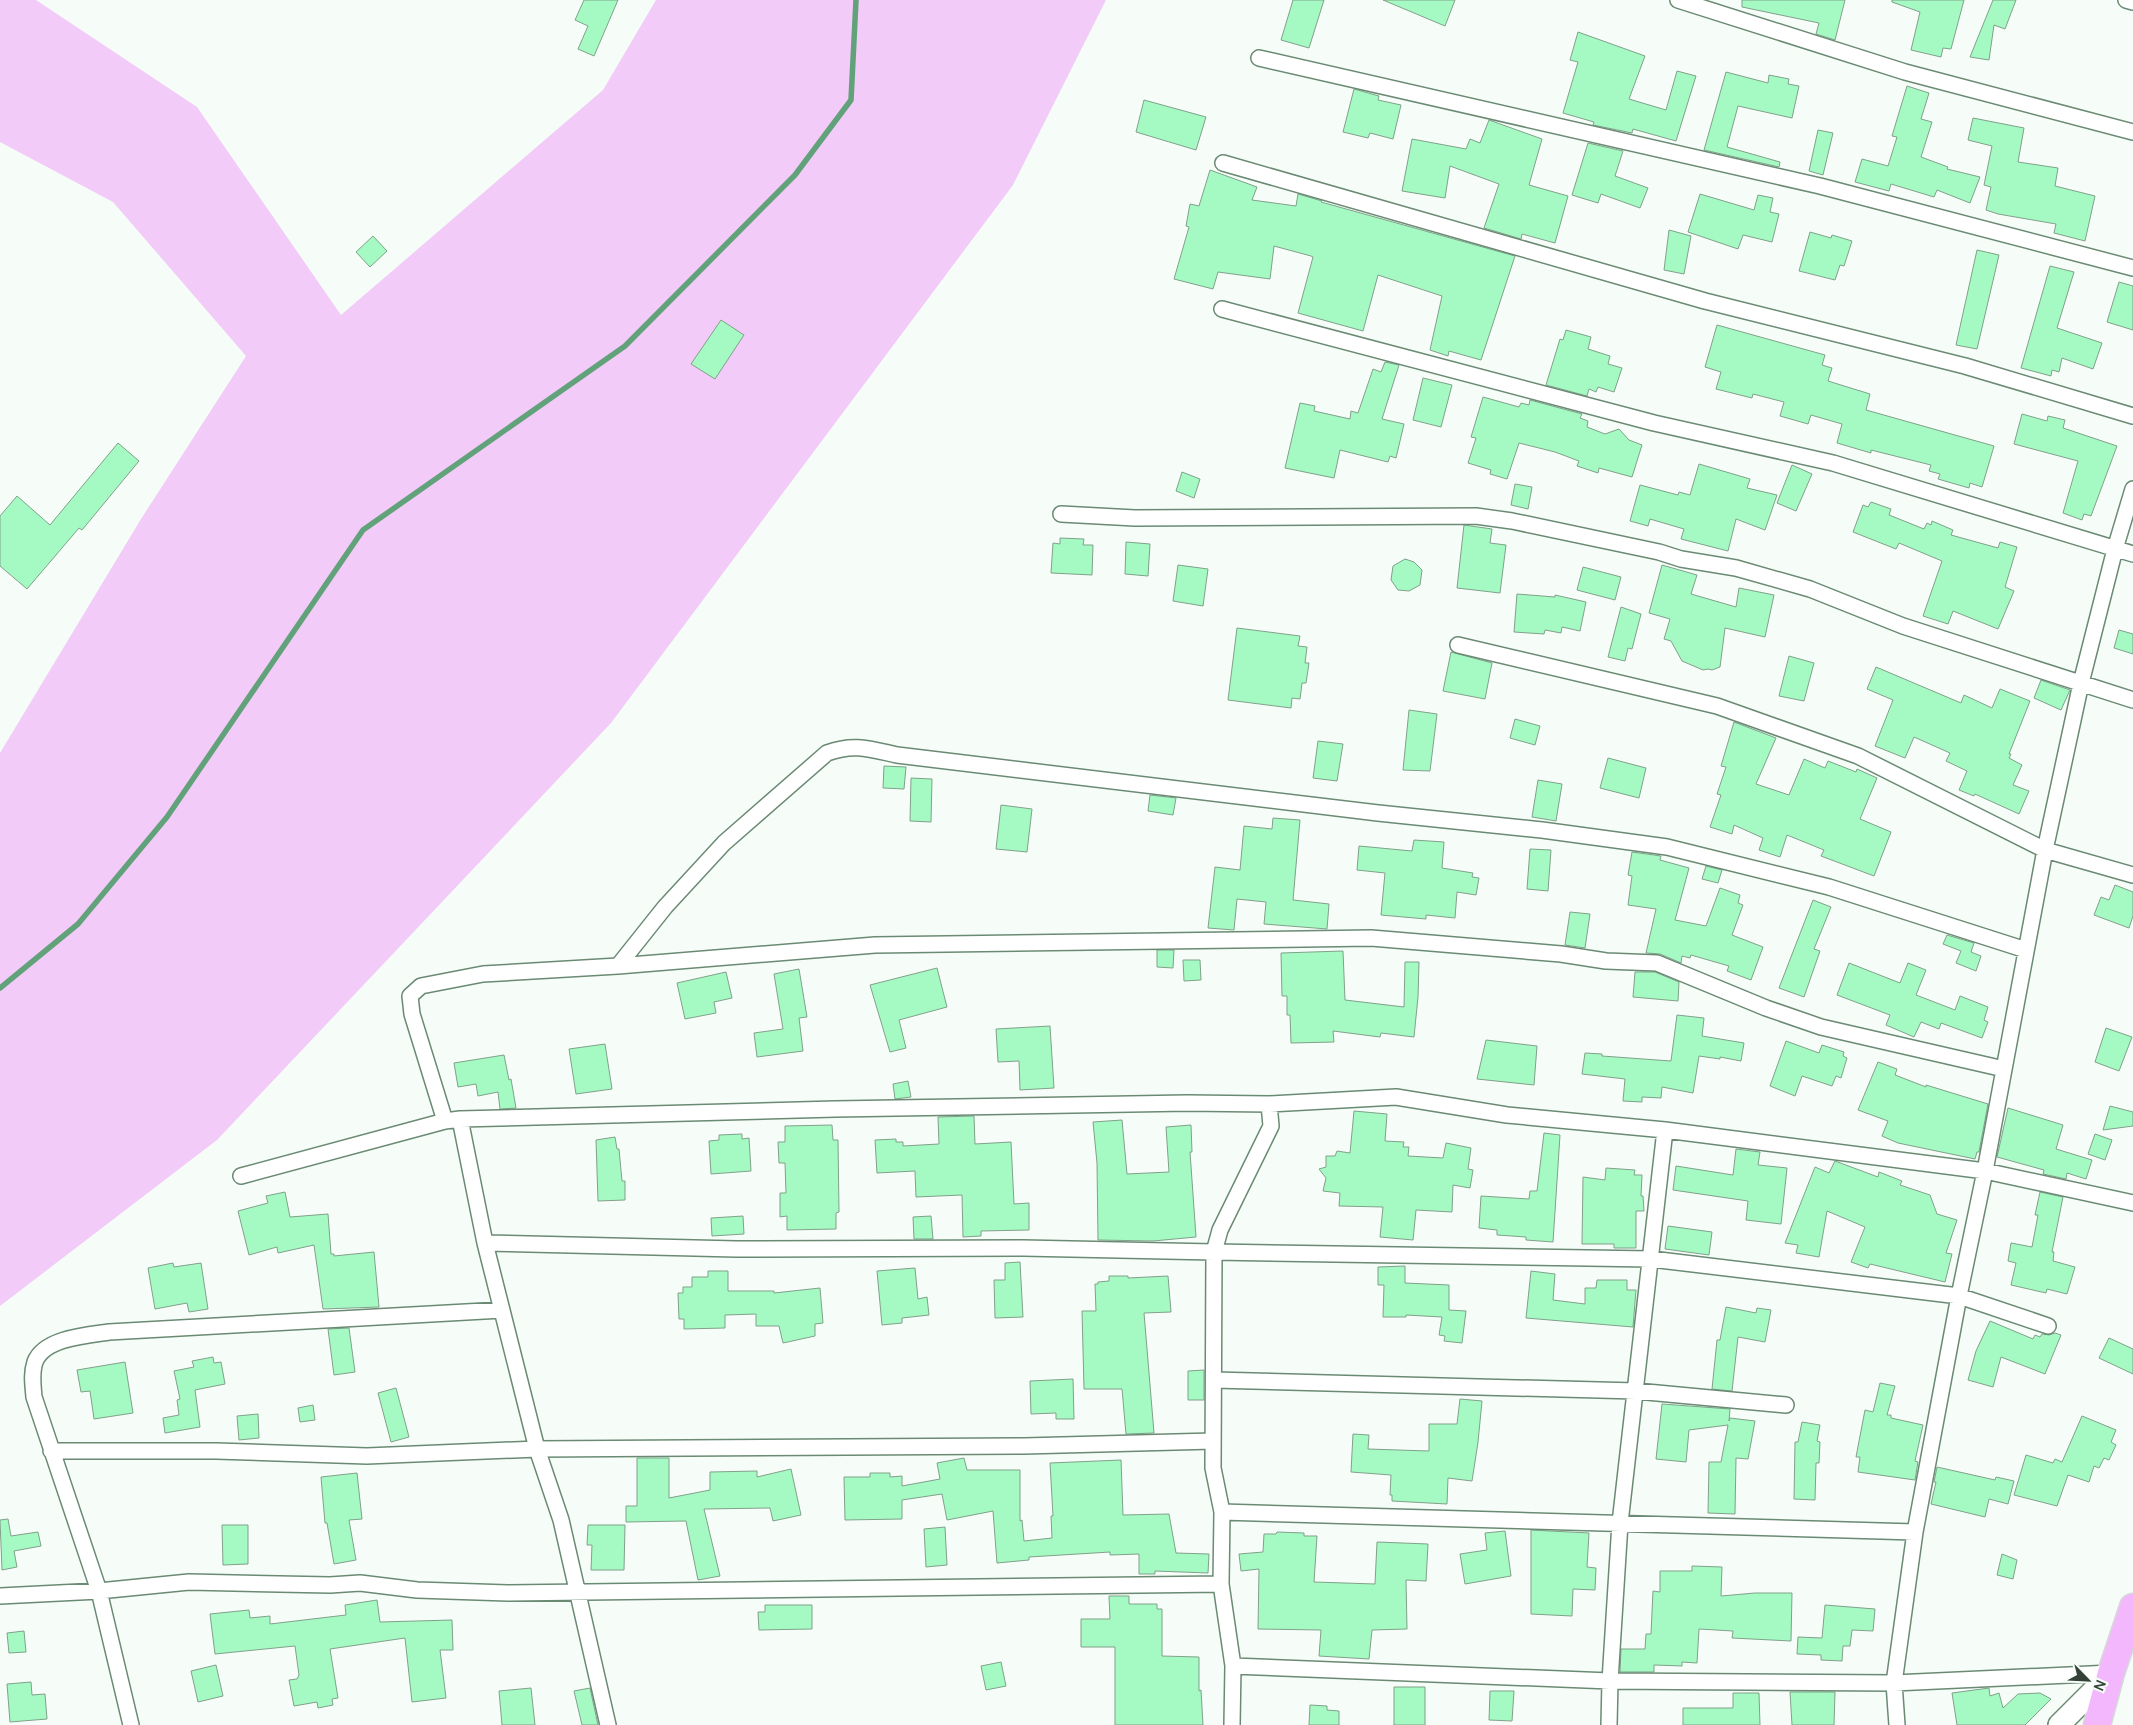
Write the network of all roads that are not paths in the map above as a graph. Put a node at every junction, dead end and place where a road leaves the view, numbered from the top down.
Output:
1 (1678, 0) edge
2 (2126, 0) edge
3 (2133, 2) edge
4 (1259, 58) dead end
5 (2133, 132) edge
6 (1223, 163) dead end
7 (2133, 268) edge
8 (1222, 309) dead end
9 (2133, 416) edge
10 (2133, 489) edge
11 (1061, 514) dead end
12 (2115, 548) junction
13 (2133, 554) edge
14 (1458, 645) dead end
15 (2081, 684) junction
16 (2133, 700) edge
17 (2045, 850) junction
18 (2133, 875) edge
19 (2026, 950) junction
20 (618, 966) junction
21 (2004, 1069) junction
22 (1269, 1104) junction
23 (460, 1119) junction
24 (445, 1120) junction
25 (1665, 1130) junction
26 (1985, 1171) junction
27 (241, 1176) dead end
28 (2133, 1203) edge
29 (485, 1243) junction
30 (1214, 1252) junction
31 (1650, 1259) junction
32 (1959, 1296) junction
33 (502, 1310) junction
34 (2048, 1326) dead end
35 (1214, 1380) junction
36 (1636, 1391) junction
37 (1786, 1404) dead end
38 (1213, 1441) junction
39 (537, 1449) junction
40 (51, 1451) junction
41 (1222, 1512) junction
42 (1620, 1524) junction
43 (1915, 1532) junction
44 (1221, 1584) junction
45 (99, 1590) junction
46 (578, 1592) junction
47 (0, 1596) edge
48 (2133, 1607) edge
49 (1233, 1666) junction
50 (2110, 1673) junction
51 (1610, 1681) junction
52 (1894, 1684) junction
53 (132, 1725) edge
54 (608, 1725) edge
55 (1232, 1725) edge
56 (1609, 1725) edge
57 (1897, 1725) edge
58 (2059, 1725) edge
59 (2097, 1725) edge

1 - 5 street
2 - 3 street
4 - 7 street
6 - 9 street
8 - 12 street
10 - 12 street
11 - 15 street
12 - 13 street
12 - 15 street
14 - 17 street
15 - 16 street
15 - 17 street
17 - 18 street
17 - 19 street
19 - 20 street
19 - 21 street
20 - 21 street
20 - 24 street
21 - 26 street
22 - 23 street
22 - 25 street
22 - 30 street
23 - 24 street
23 - 29 street
24 - 27 street
25 - 26 street
25 - 31 street
26 - 28 street
26 - 32 street
29 - 30 street
29 - 33 street
30 - 31 street
30 - 35 street
31 - 32 street
31 - 36 street
32 - 34 street
32 - 43 street
33 - 39 street
33 - 40 street
35 - 36 street
35 - 38 street
36 - 37 street
36 - 42 street
38 - 39 street
38 - 41 street
39 - 40 street
39 - 46 street
40 - 45 street
41 - 42 street
41 - 44 street
42 - 43 street
42 - 51 street
43 - 52 street
44 - 46 street
44 - 49 street
45 - 46 street
45 - 47 street
45 - 53 street
46 - 54 street
48 - 50 highway
49 - 51 street
49 - 55 street
50 - 52 street
50 - 58 street
50 - 59 highway
51 - 52 street
51 - 56 street
52 - 57 street

